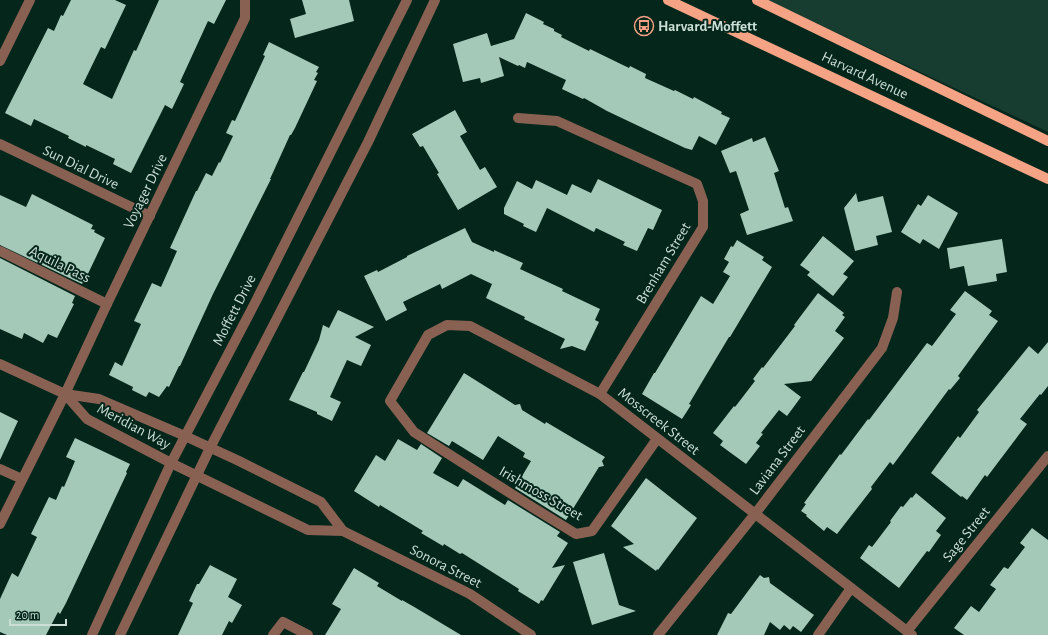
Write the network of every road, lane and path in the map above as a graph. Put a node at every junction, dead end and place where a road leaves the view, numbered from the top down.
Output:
1 (30, 0) edge
2 (245, 0) edge
3 (407, 0) edge
4 (435, 0) edge
5 (668, 0) edge
6 (758, 0) edge
7 (0, 61) edge
8 (518, 118) dead end
9 (1048, 141) edge
10 (0, 144) edge
11 (1048, 179) edge
12 (150, 216) junction
13 (0, 251) edge
14 (897, 292) dead end
15 (107, 304) junction
16 (0, 364) edge
17 (65, 394) junction
18 (600, 394) junction
19 (390, 401) joint
20 (185, 436) junction
21 (657, 438) junction
22 (210, 448) junction
23 (1048, 456) edge
24 (171, 463) junction
25 (0, 469) edge
26 (196, 475) junction
27 (22, 479) junction
28 (755, 514) junction
29 (0, 524) edge
30 (343, 531) junction
31 (851, 588) junction
32 (909, 633) edge
33 (92, 635) edge
34 (120, 635) edge
35 (273, 635) edge
36 (308, 635) edge
37 (531, 635) edge
38 (658, 635) edge
39 (818, 635) edge

1 - 7 street
2 - 12 street, Voyager Drive
3 - 20 street, Moffett Drive
4 - 22 street
5 - 11 main road, Harvard Avenue
6 - 9 main road, Harvard Avenue
8 - 18 street, Brenham Street
10 - 12 street, Sun Dial Drive
12 - 15 street, Voyager Drive
13 - 15 street, Aquila Pass
14 - 28 street, Laviana Street
15 - 17 street, Voyager Drive
16 - 17 street, Meridian Way
17 - 20 street, Meridian Way
17 - 24 street, Meridian Way
17 - 27 street, Voyager Drive
18 - 19 street, Mosscreek Street
18 - 21 street, Mosscreek Street
19 - 21 street, Irishmoss Street
20 - 22 street, Meridian Way
20 - 24 street, Moffett Drive
21 - 28 street, Mosscreek Street
22 - 26 street
22 - 30 street, Sonora Street
23 - 32 street, Sage Street
24 - 26 street, Meridian Way
24 - 33 street, Moffett Drive
25 - 27 street
26 - 30 street, Sonora Street
26 - 34 street
27 - 29 street, Voyager Drive
28 - 31 street, Mosscreek Street
28 - 38 street, Laviana Street
30 - 37 street, Sonora Street
31 - 32 street, Mosscreek Street
31 - 39 street
35 - 36 street

